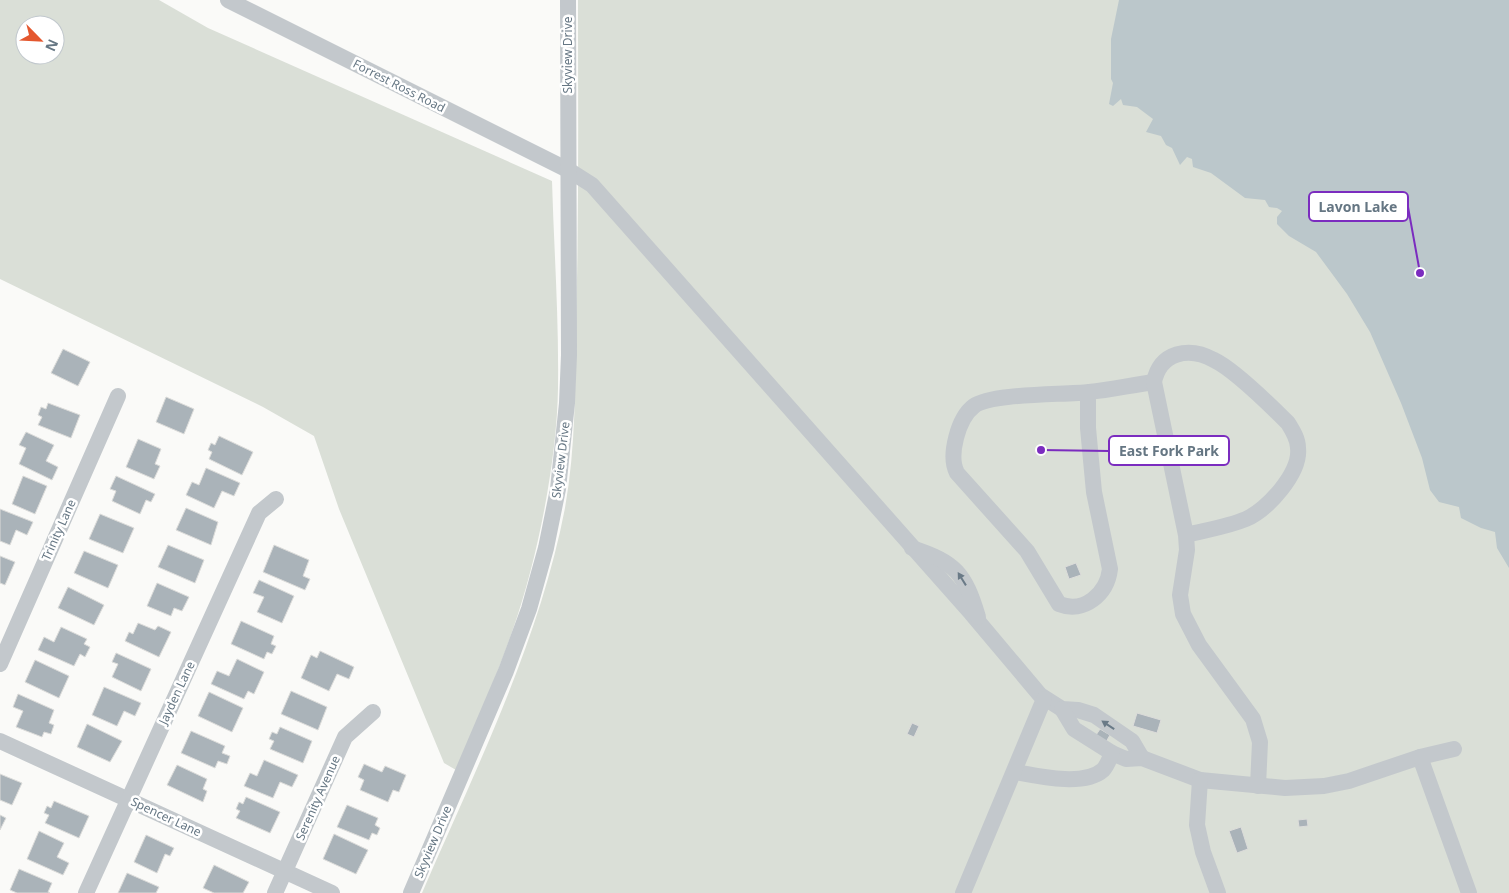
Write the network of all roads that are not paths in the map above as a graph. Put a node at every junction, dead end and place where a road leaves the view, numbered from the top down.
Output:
1 (228, 0) edge
2 (568, 0) edge
3 (570, 171) junction
4 (1154, 382) junction
5 (1088, 392) junction
6 (118, 396) dead end
7 (276, 500) dead end
8 (1186, 535) junction
9 (0, 664) edge
10 (1044, 699) junction
11 (1062, 709) junction
12 (373, 712) dead end
13 (0, 741) edge
14 (1454, 749) dead end
15 (1112, 753) junction
16 (1142, 758) junction
17 (1420, 758) junction
18 (1015, 772) junction
19 (1200, 780) junction
20 (1258, 786) junction
21 (128, 800) junction
22 (284, 871) junction
23 (86, 893) edge
24 (275, 893) edge
25 (332, 893) edge
26 (411, 893) edge
27 (963, 893) edge
28 (1218, 893) edge
29 (1469, 893) edge

1 - 3 street, Forrest Ross Road
2 - 3 street, Skyview Drive
3 - 10 street, Forrest Ross Road
3 - 26 street, Skyview Drive
4 - 5 street
4 - 8 street
4 - 8 street
5 - 5 street
6 - 9 street, Trinity Lane
7 - 21 street, Jayden Lane
8 - 20 street
10 - 11 street
10 - 18 street
11 - 15 street
16 -> 11 street
12 - 22 street, Serenity Avenue
13 - 21 street, Spencer Lane
14 - 17 street
15 - 16 street
15 - 18 street
16 - 19 street
17 - 20 street
17 - 29 street
18 - 27 street
19 - 20 street
19 - 28 street
21 - 22 street, Spencer Lane
21 - 23 street, Jayden Lane
22 - 24 street, Serenity Avenue
22 - 25 street, Spencer Lane

